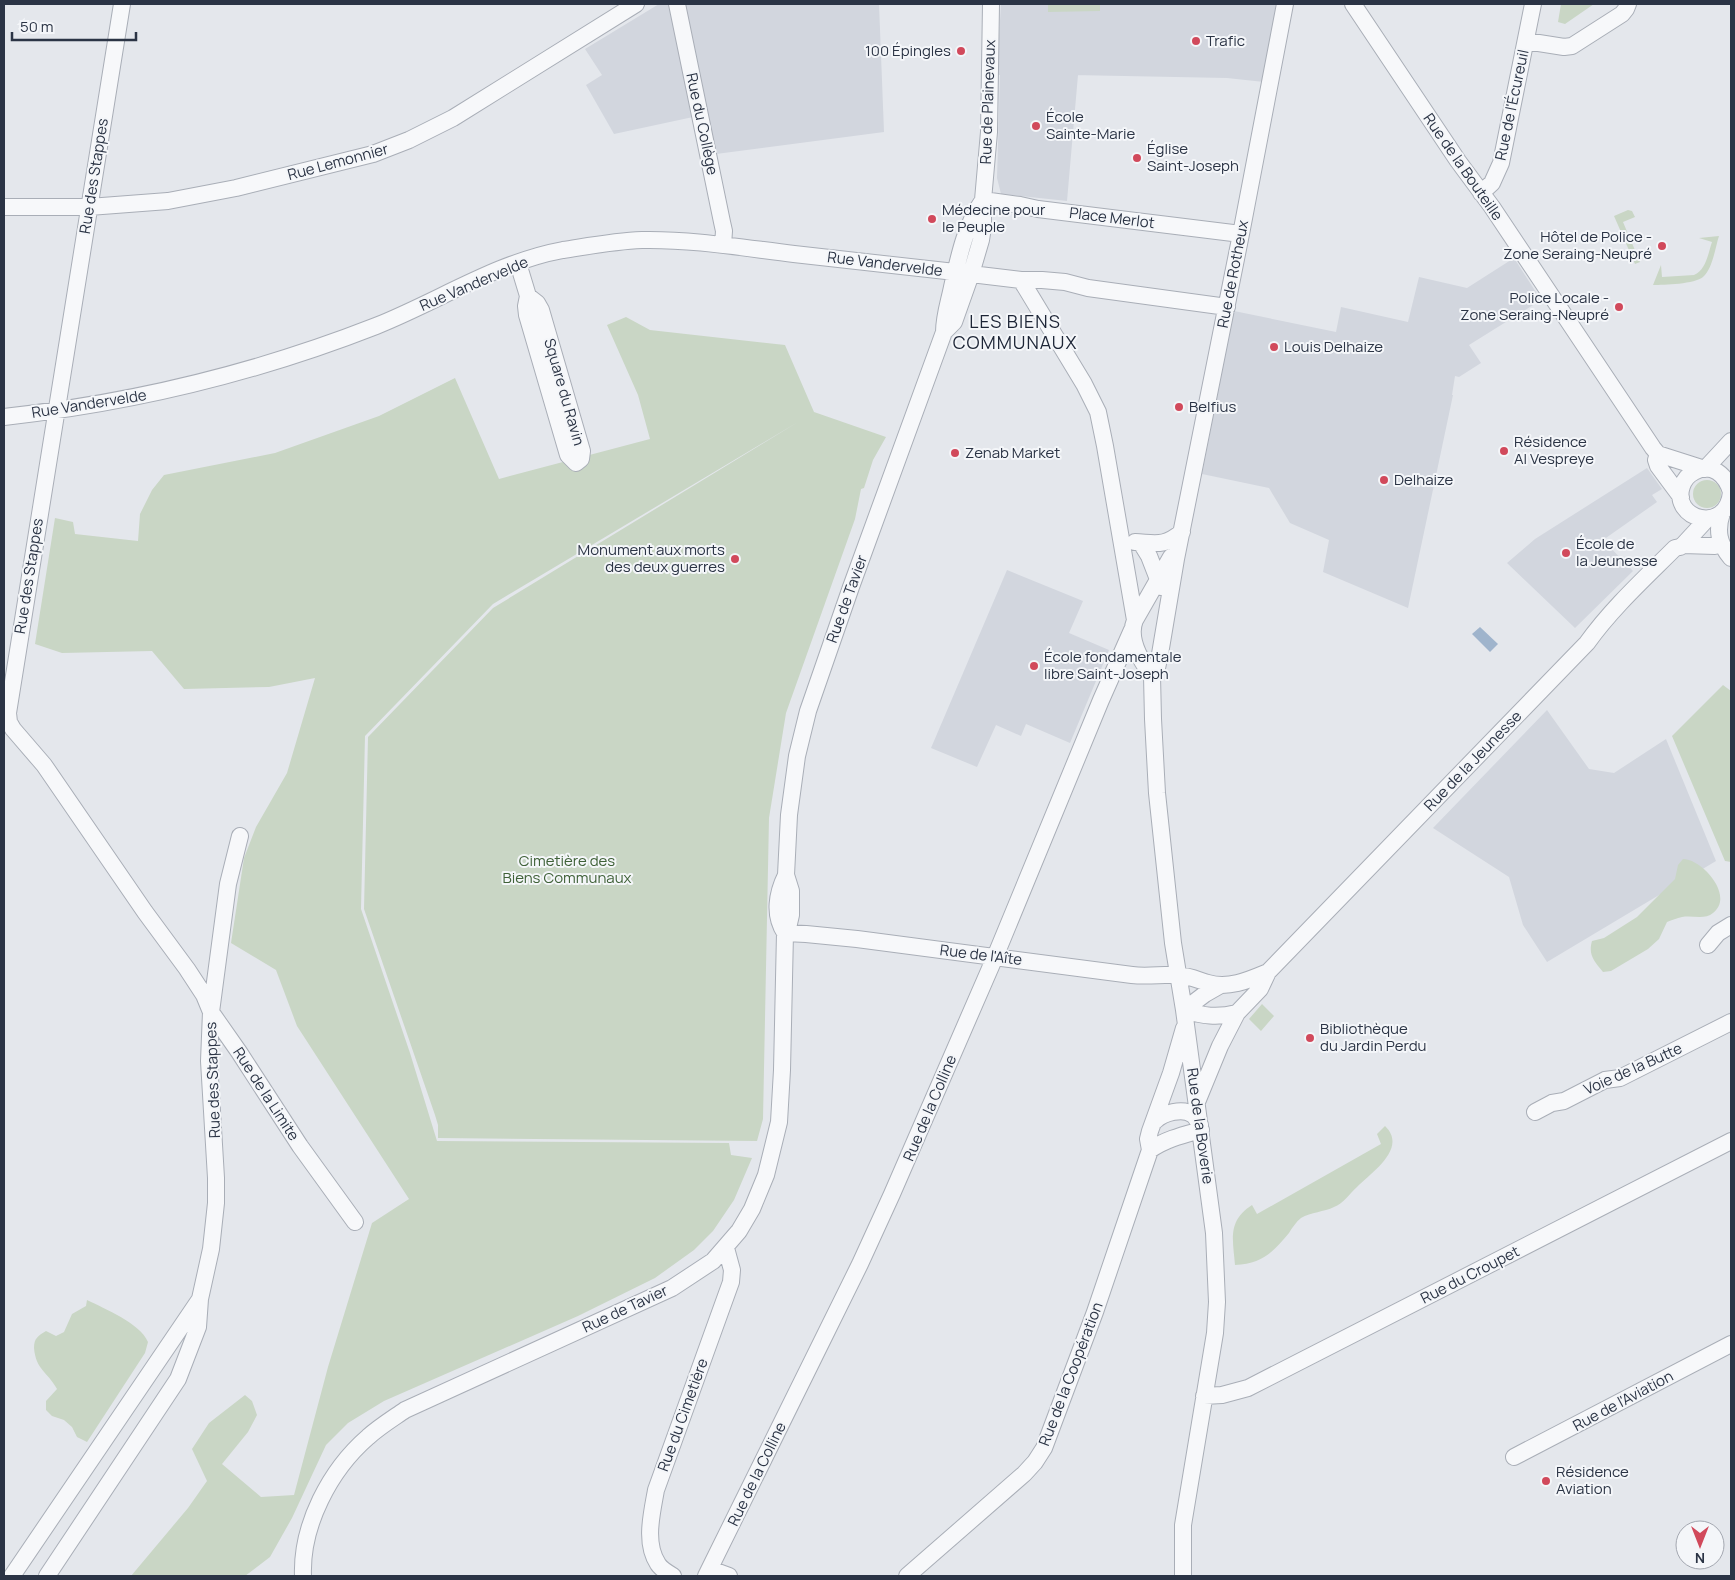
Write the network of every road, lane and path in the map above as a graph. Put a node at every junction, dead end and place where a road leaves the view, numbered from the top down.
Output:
1 (122, 4) edge
2 (636, 4) edge
3 (677, 4) edge
4 (991, 4) edge
5 (1285, 4) edge
6 (1353, 4) edge
7 (1533, 4) edge
8 (1628, 4) edge
9 (1526, 41) junction
10 (1481, 193) junction
11 (983, 200) junction
12 (4, 207) edge
13 (89, 207) junction
14 (1241, 234) junction
15 (723, 245) junction
16 (518, 263) junction
17 (963, 273) junction
18 (1021, 280) junction
19 (528, 296) junction
20 (1227, 307) junction
21 (944, 332) junction
22 (56, 411) junction
23 (4, 417) edge
24 (1731, 441) edge
25 (1658, 454) junction
26 (1706, 468) junction
27 (1682, 501) junction
28 (1722, 501) edge
29 (1180, 538) junction
30 (1141, 543) junction
31 (1679, 546) junction
32 (1724, 551) edge
33 (1123, 553) junction
34 (1158, 581) junction
35 (1131, 592) junction
36 (1145, 604) junction
37 (1167, 608) junction
38 (1134, 625) junction
39 (1152, 676) junction
40 (240, 836) dead end
41 (1731, 925) edge
42 (785, 933) junction
43 (1708, 945) dead end
44 (994, 957) junction
45 (1268, 972) junction
46 (1178, 975) junction
47 (1219, 986) junction
48 (211, 1012) junction
49 (1237, 1012) junction
50 (1185, 1015) junction
51 (1731, 1022) edge
52 (1197, 1102) junction
53 (1535, 1112) dead end
54 (1155, 1121) junction
55 (1201, 1128) junction
56 (1731, 1141) edge
57 (1150, 1150) junction
58 (355, 1222) dead end
59 (726, 1248) junction
60 (200, 1298) junction
61 (1731, 1344) edge
62 (1204, 1396) junction
63 (97, 1450) junction
64 (1514, 1457) dead end
65 (119, 1466) junction
66 (32, 1548) junction
67 (51, 1570) edge
68 (708, 1572) edge
69 (12, 1576) edge
70 (303, 1576) edge
71 (674, 1576) edge
72 (729, 1576) edge
73 (907, 1576) edge
74 (1183, 1576) edge

1 - 13 street, Rue des Stappes
2 - 13 street, Rue Lemonnier
3 - 15 street, Rue du Collège
4 - 11 street, Rue de Plainevaux
5 - 14 street, Rue de Rotheux
6 - 10 street, Rue de la Bouteille
7 - 9 street, Rue de l'Écureuil
8 - 9 street, Rue de l'Écureuil
9 - 10 street, Rue de l'Écureuil
10 - 25 street, Rue de la Bouteille
11 - 14 street, Place Merlot
11 - 17 street, Rue de Plainevaux
11 - 17 street, Rue de Plainevaux
12 - 13 street, Rue Lemonnier
13 - 22 street, Rue des Stappes
14 - 20 street, Rue de Rotheux
15 - 16 street, Rue Vandervelde
15 - 17 street, Rue Vandervelde
16 - 19 street, Square du Ravin
16 - 22 street, Rue Vandervelde
17 - 18 street
17 - 21 street, Rue de Tavier
17 - 21 street, Rue de Tavier
18 - 20 street
18 - 33 street
19 - 19 street, Square du Ravin
20 - 29 street, Rue de Rotheux
21 - 42 street, Rue de Tavier
22 - 23 street, Rue Vandervelde
22 - 48 street, Rue des Stappes
24 - 26 street
25 - 26 street
25 - 27 street, Rue de la Bouteille
26 - 27 street
26 - 28 street
27 - 28 street, Rue de la Bouteille
27 - 31 street, Rue de la Jeunesse
28 - 31 street, Rue de la Jeunesse
28 - 32 street
28 - 32 street
29 - 30 street
29 - 34 street, Rue de la Colline
29 - 37 street, Rue de Rotheux
30 - 33 street
30 - 34 street
31 - 32 street
31 - 45 street, Rue de la Jeunesse
33 - 35 street
34 - 36 street, Rue de la Colline
34 - 37 street
35 - 36 street
35 - 38 street
36 - 37 street
36 - 38 street, Rue de la Colline
37 - 39 street, Rue de Rotheux
38 - 39 street
38 - 44 street, Rue de la Colline
39 - 46 street, Rue de la Boverie
40 - 48 street
41 - 43 street
42 - 44 street, Rue de l'Aîte
42 - 59 street, Rue de Tavier
44 - 46 street, Rue de l'Aîte
44 - 68 street, Rue de la Colline
45 - 47 street, Rue de la Jeunesse
45 - 49 street, Rue de la Jeunesse
46 - 47 street
46 - 50 street, Rue de la Boverie
47 - 50 street, Rue de la Jeunesse
48 - 58 street, Rue de la Limite
48 - 60 street, Rue des Stappes
49 - 50 street
49 - 52 street, Rue de la Jeunesse
50 - 52 street, Rue de la Boverie
50 - 54 street, Rue de la Coopération
51 - 53 street, Voie de la Butte
52 - 55 street, Rue de la Boverie
54 - 55 street
54 - 57 street, Rue de la Coopération
55 - 57 street
55 - 62 street, Rue de la Boverie
56 - 62 street, Rue du Croupet
57 - 73 street, Rue de la Coopération
59 - 70 street, Rue de Tavier
59 - 71 street, Rue du Cimetière
60 - 63 street, Rue des Stappes
60 - 65 street, Rue des Stappes
61 - 64 street, Rue de l'Aviation
62 - 74 street, Rue de la Boverie
63 - 65 street
63 - 66 street, Rue des Stappes
65 - 67 street, Rue des Stappes
66 - 67 street, Rue des Stappes
66 - 69 street, Rue des Stappes
68 - 72 street

